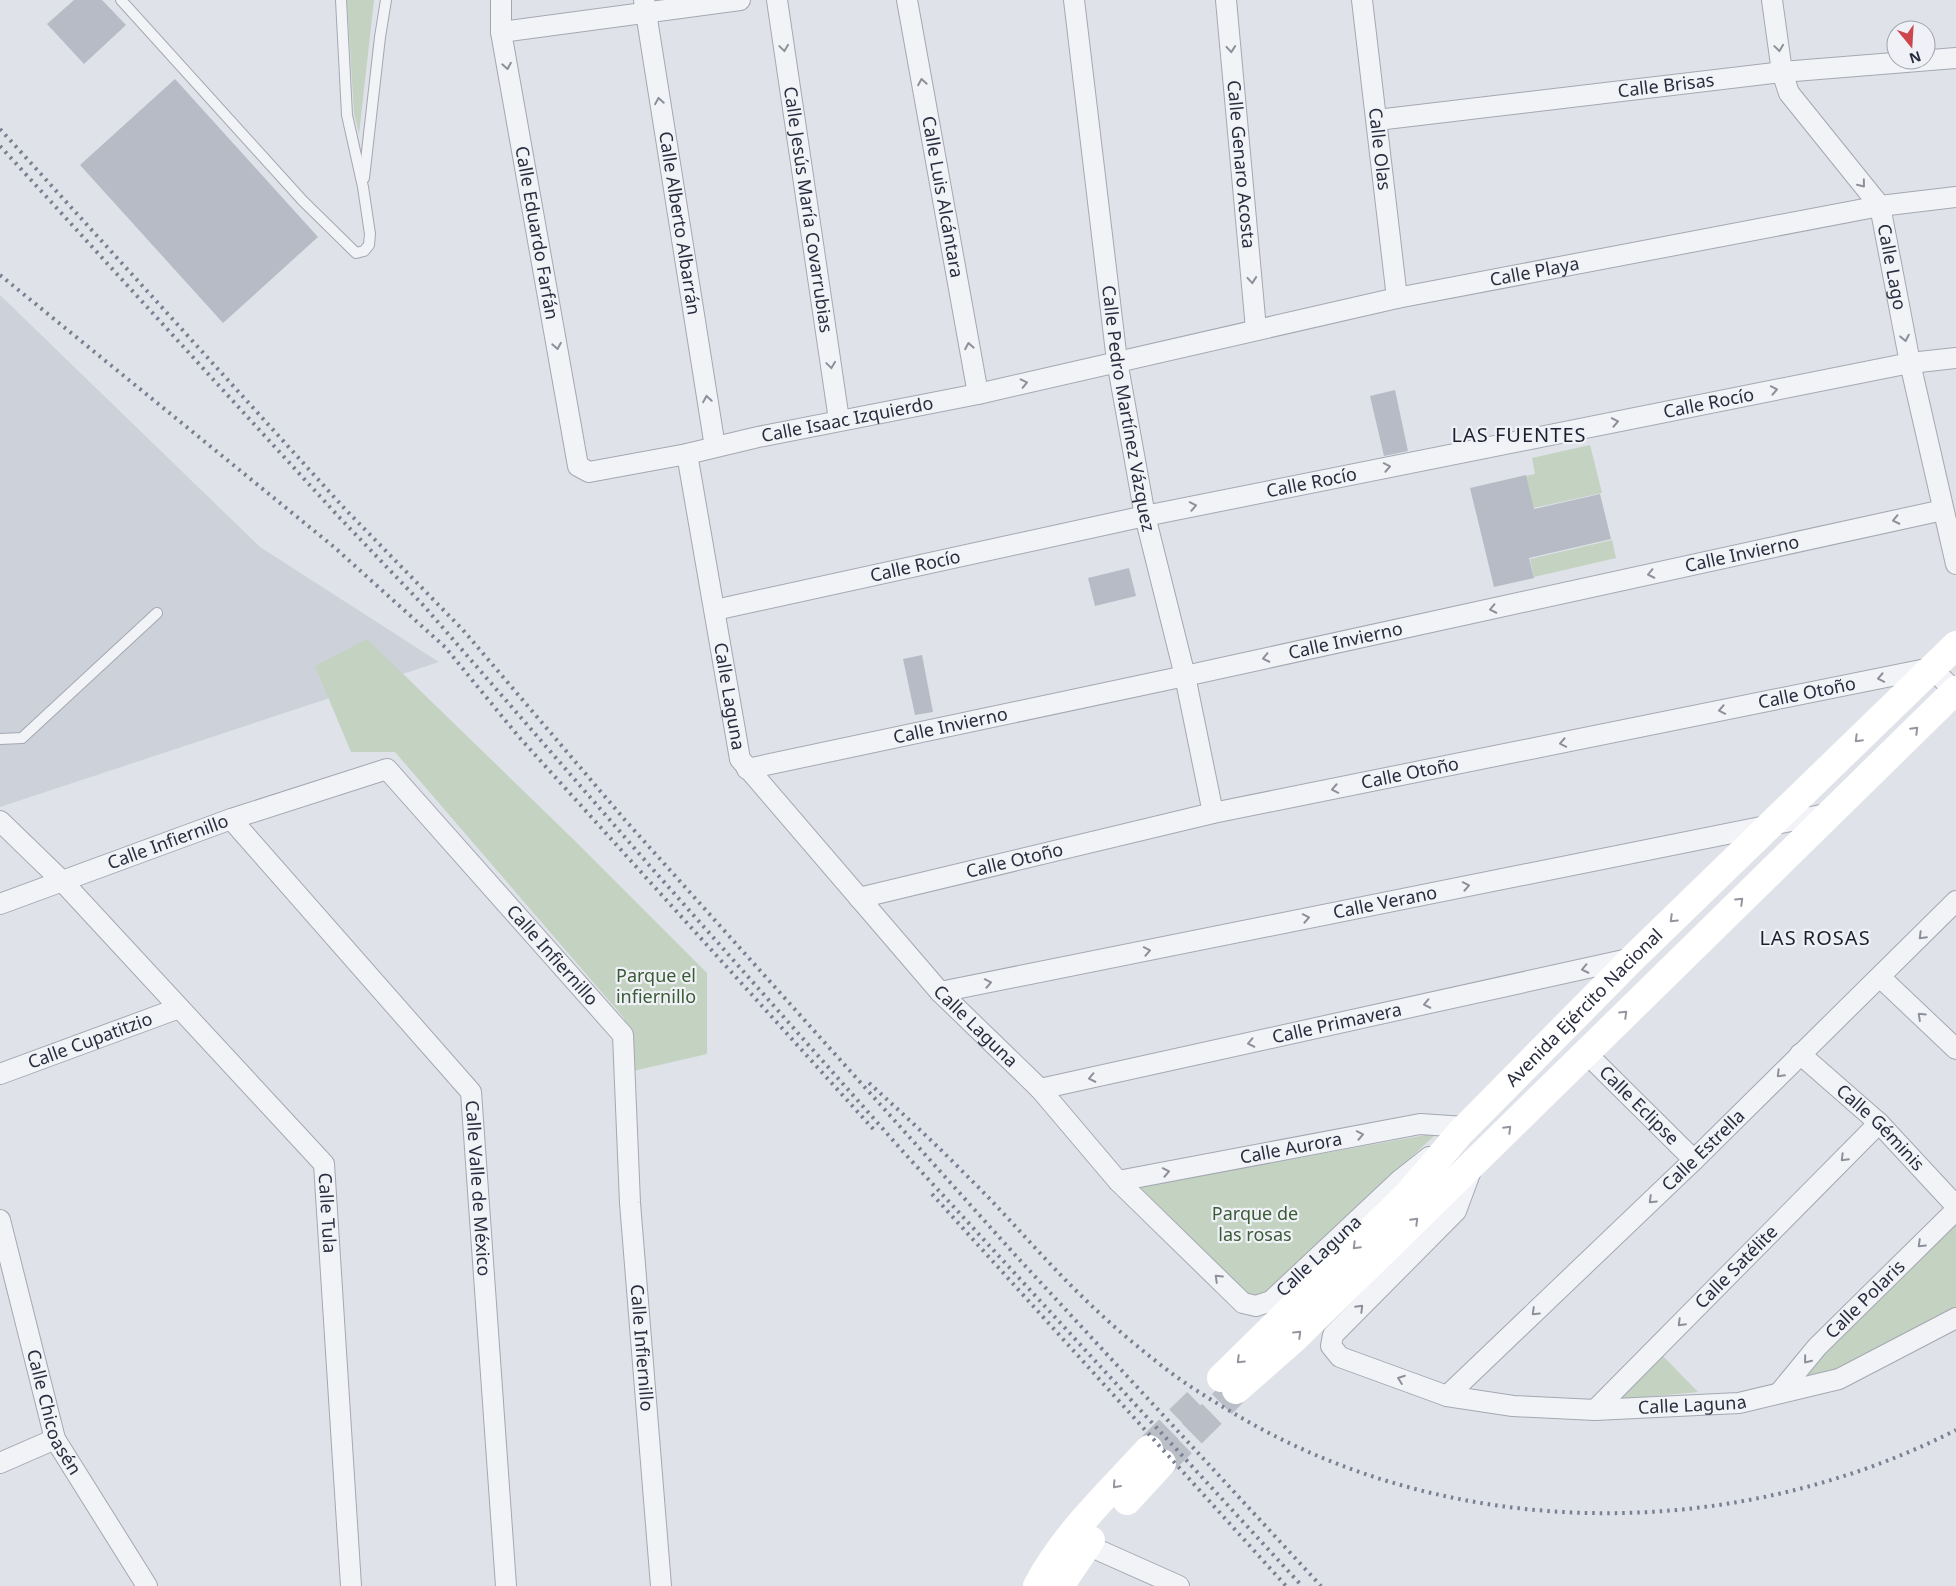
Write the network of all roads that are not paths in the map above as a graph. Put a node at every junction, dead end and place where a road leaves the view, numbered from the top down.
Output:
1 (121, 0) edge
2 (341, 0) edge
3 (386, 0) edge
4 (501, 0) edge
5 (740, 0) edge
6 (777, 0) edge
7 (907, 0) edge
8 (1074, 0) edge
9 (1226, 0) edge
10 (1362, 0) edge
11 (1772, 0) edge
12 (645, 6) edge
13 (501, 32) junction
14 (1956, 58) edge
15 (1782, 72) junction
16 (1377, 120) junction
17 (363, 187) junction
18 (1956, 197) edge
19 (1880, 206) junction
20 (1397, 298) junction
21 (1256, 329) junction
22 (1956, 358) edge
23 (1117, 361) junction
24 (1910, 363) junction
25 (978, 394) junction
26 (839, 420) junction
27 (715, 447) junction
28 (687, 454) junction
29 (578, 466) joint
30 (1943, 510) junction
31 (1145, 516) junction
32 (1956, 564) edge
33 (715, 610) junction
34 (157, 613) dead end
35 (1956, 645) edge
36 (1931, 668) junction
37 (1185, 676) junction
38 (1956, 690) edge
39 (0, 739) edge
40 (747, 769) junction
41 (1213, 813) junction
42 (1831, 813) junction
43 (231, 819) junction
44 (0, 821) edge
45 (1772, 824) junction
46 (62, 882) junction
47 (859, 898) junction
48 (1956, 901) edge
49 (0, 904) edge
50 (1633, 958) junction
51 (1880, 977) junction
52 (940, 992) junction
53 (180, 1008) junction
54 (1956, 1049) edge
55 (1585, 1052) junction
56 (1800, 1054) junction
57 (0, 1074) edge
58 (1040, 1089) junction
59 (1879, 1123) junction
60 (1462, 1130) junction
61 (1694, 1160) junction
62 (1474, 1163) junction
63 (1118, 1181) junction
64 (1956, 1206) edge
65 (1956, 1210) edge
66 (0, 1220) edge
67 (1956, 1318) edge
68 (1780, 1392) junction
69 (1447, 1396) junction
70 (1595, 1410) junction
71 (55, 1439) junction
72 (1155, 1456) tunnel mouth
73 (0, 1463) edge
74 (1096, 1549) dead end
75 (1041, 1585) edge
76 (148, 1586) edge
77 (351, 1586) edge
78 (506, 1586) edge
79 (661, 1586) edge
80 (1179, 1586) edge

1 - 17 lane
2 - 17 lane
3 - 17 lane
4 - 13 street, Calle Eduardo Farfán
5 - 12 street
6 -> 26 street, Calle Jesús María Covarrubias
25 -> 7 street, Calle Luis Alcántara
8 - 23 street, Calle Pedro Martínez Vázquez
9 -> 21 street, Calle Genaro Acosta
10 - 16 street, Calle Olas
11 -> 15 street, Calle Lago
12 - 13 street
27 -> 12 street, Calle Alberto Albarrán
13 -> 29 street, Calle Eduardo Farfán
14 - 15 street, Calle Brisas
15 - 16 street, Calle Brisas
15 -> 19 street, Calle Lago
16 - 20 street, Calle Olas
18 - 19 street, Calle Playa
19 - 20 street, Calle Playa
19 -> 24 street, Calle Lago
20 - 21 street, Calle Playa
21 - 23 street, Calle Playa
22 - 24 street, Calle Rocío
25 -> 23 street, Calle Isaac Izquierdo
23 - 31 street, Calle Pedro Martínez Vázquez
24 - 30 street, Calle Lago
31 -> 24 street, Calle Rocío
25 - 26 street, Calle Isaac Izquierdo
26 - 27 street, Calle Isaac Izquierdo
27 - 28 street, Calle Isaac Izquierdo
28 - 29 street, Calle Isaac Izquierdo
28 - 33 street, Calle Laguna
30 - 32 street, Calle Lago
30 -> 37 street, Calle Invierno
31 - 33 street, Calle Rocío
31 - 37 street, Calle Pedro Martínez Vázquez
33 - 40 street, Calle Laguna
34 - 39 lane
35 - 36 main road, Avenida Ejército Nacional
36 - 38 street
36 -> 41 street, Calle Otoño
36 -> 45 main road, Avenida Ejército Nacional
37 - 40 street, Calle Invierno
37 - 41 street, Calle Pedro Martínez Vázquez
42 -> 38 main road, Avenida Ejército Nacional
40 - 47 street, Calle Laguna
41 - 47 street, Calle Otoño
42 - 45 street, Calle Verano
55 -> 42 main road, Avenida Ejército Nacional
43 - 46 street, Calle Infiernillo
43 - 78 street, Calle Valle de México
43 - 79 street, Calle Infiernillo
44 - 46 street, Calle Tula
45 -> 50 main road, Avenida Ejército Nacional
52 -> 45 street, Calle Verano
46 - 49 street, Calle Infiernillo
46 - 53 street, Calle Tula
47 - 52 street, Calle Laguna
48 -> 51 street, Calle Estrella
50 -> 58 street, Calle Primavera
50 - 60 main road, Avenida Ejército Nacional
54 -> 51 street
51 - 56 street, Calle Estrella
52 - 58 street, Calle Laguna
53 - 57 street, Calle Cupatitzio
53 - 77 street, Calle Tula
55 - 61 street, Calle Eclipse
62 -> 55 main road, Avenida Ejército Nacional
56 - 59 street, Calle Géminis
56 -> 61 street, Calle Estrella
58 - 63 street, Calle Laguna
59 - 64 street, Calle Géminis
59 -> 70 street, Calle Satélite
60 -> 62 main road, Avenida Ejército Nacional
63 -> 60 street, Calle Aurora
60 -> 63 street, Calle Laguna
61 -> 69 street, Calle Estrella
69 -> 62 street, Calle Laguna
65 -> 68 street, Calle Polaris
66 - 71 street, Calle Chicoasén
67 - 68 street, Calle Laguna
68 - 70 street, Calle Laguna
69 - 70 street, Calle Laguna
71 - 73 street
71 - 76 street, Calle Chicoasén
72 - 75 main road
74 - 80 street

